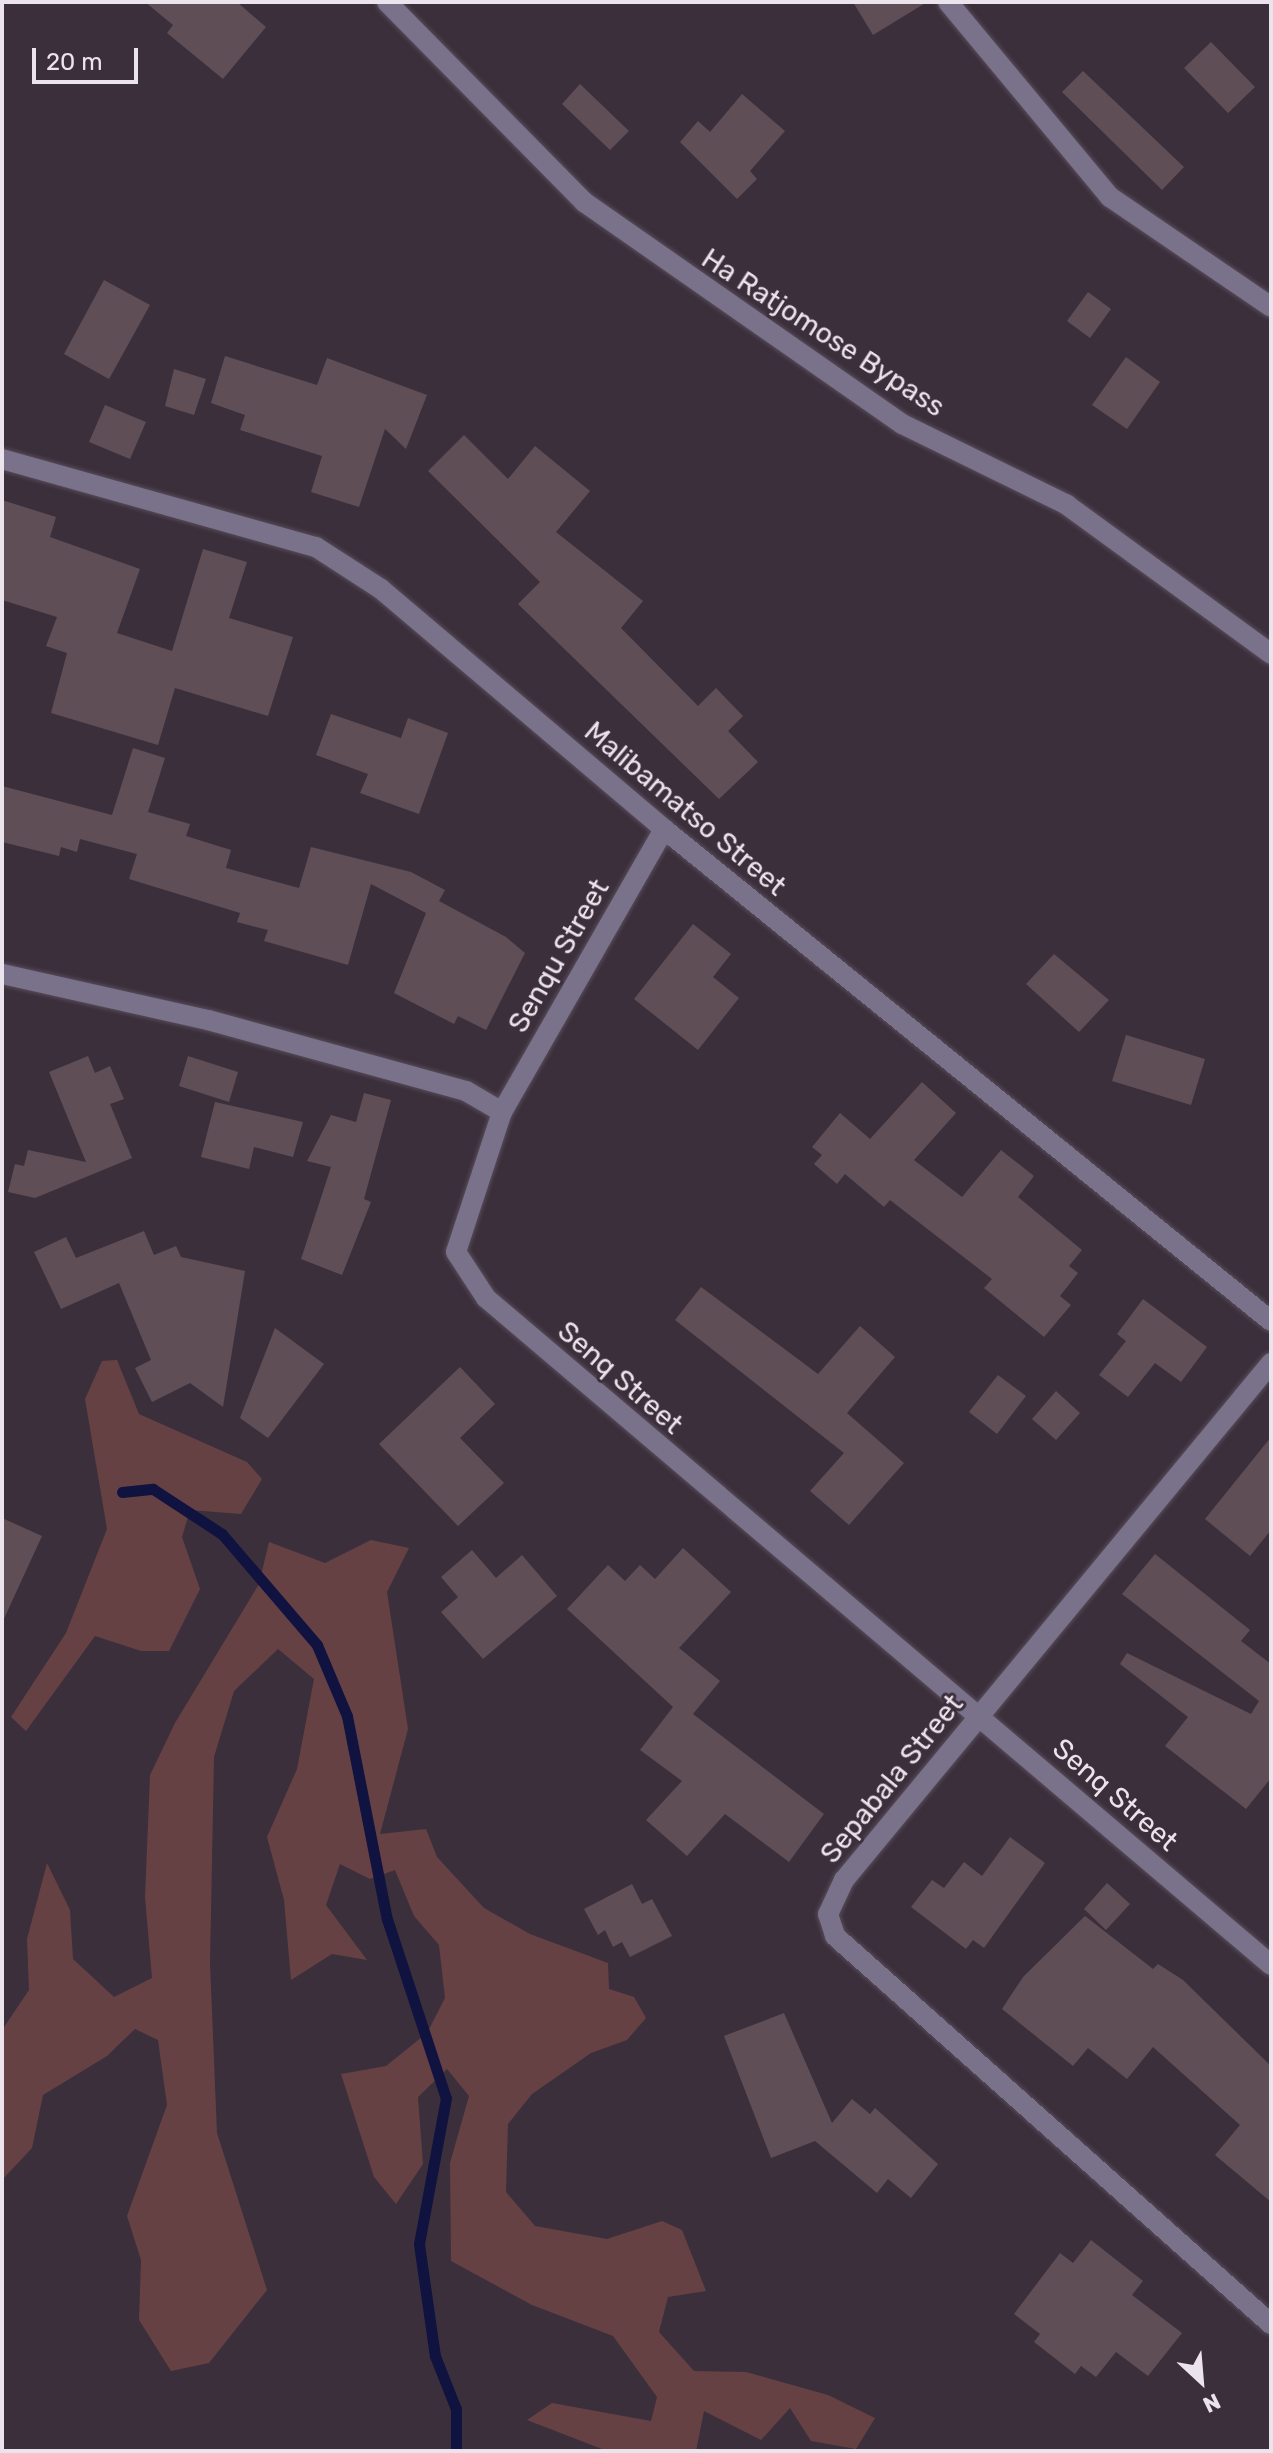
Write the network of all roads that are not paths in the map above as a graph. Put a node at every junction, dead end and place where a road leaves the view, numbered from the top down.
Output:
1 (387, 2) edge
2 (948, 2) edge
3 (1271, 307) edge
4 (2, 459) edge
5 (1271, 654) edge
6 (664, 829) junction
7 (2, 974) edge
8 (502, 1112) junction
9 (1271, 1321) edge
10 (1271, 1363) edge
11 (979, 1715) junction
12 (1271, 1965) edge
13 (1271, 2324) edge

1 - 5 street, Ha Ratjomose Bypass
2 - 3 street
4 - 6 street, Malibamatso Street
6 - 8 street, Senqu Street
6 - 9 street, Malibamatso Street
7 - 8 street
8 - 11 street, Senq Street
10 - 11 street, Sepabala Street
11 - 12 street, Senq Street
11 - 13 street, Sepabala Street

